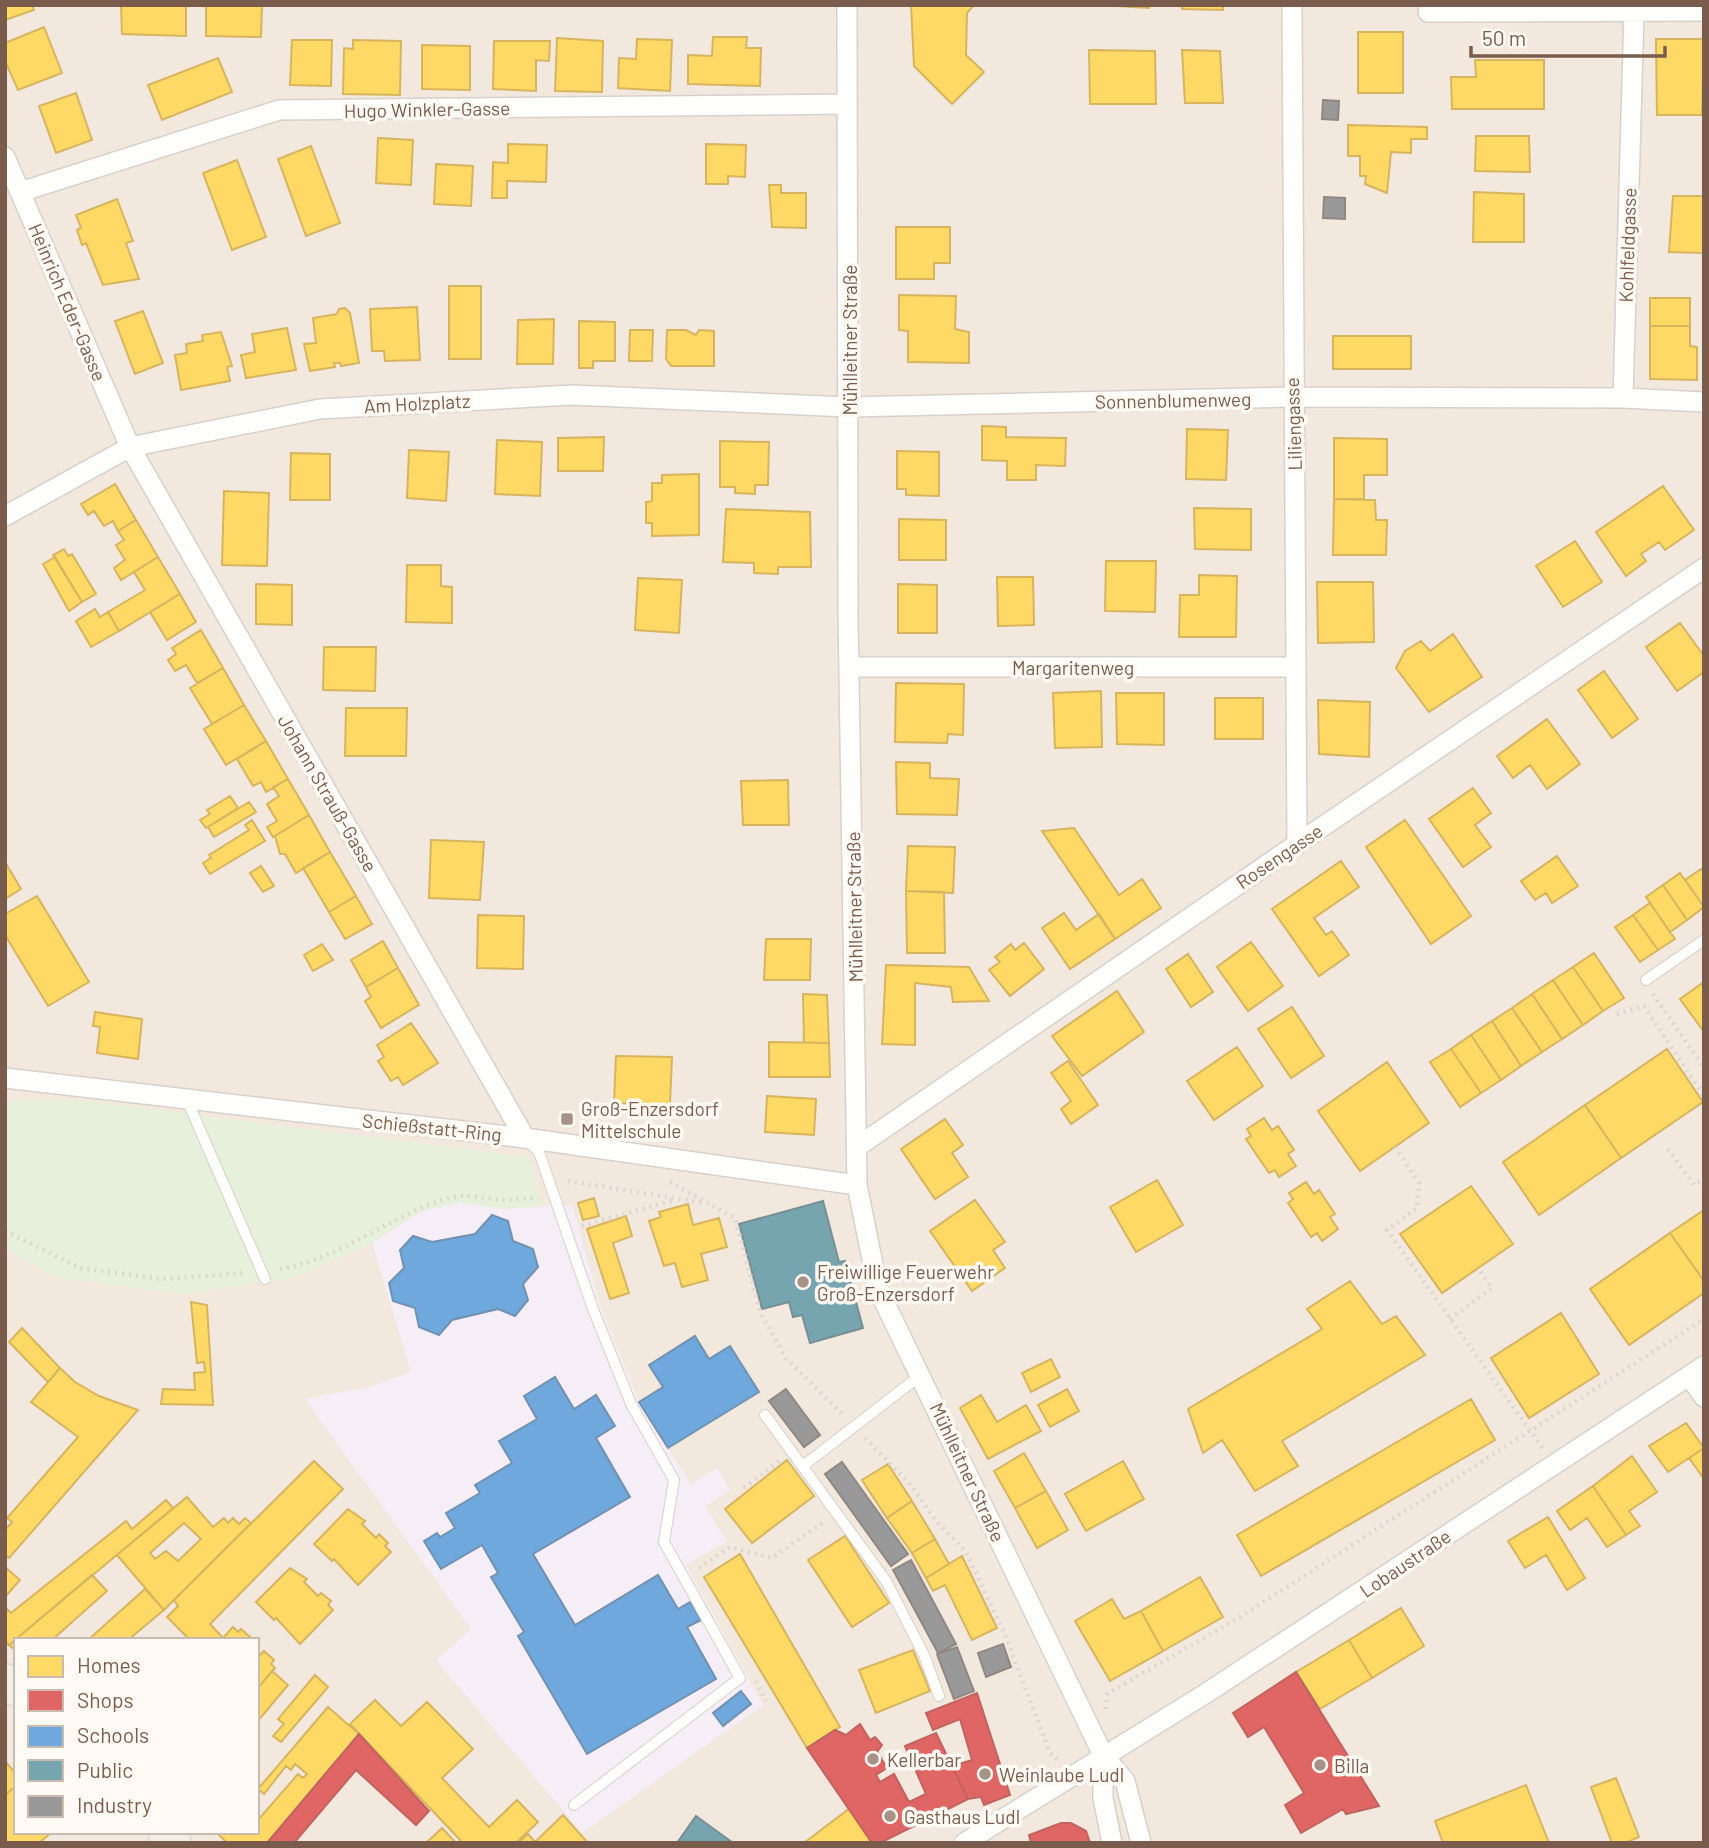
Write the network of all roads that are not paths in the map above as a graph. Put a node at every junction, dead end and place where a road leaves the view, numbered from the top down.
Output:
1 (847, 5) edge
2 (1292, 5) edge
3 (1544, 9) edge
4 (1704, 11) edge
5 (1428, 12) dead end
6 (1634, 12) junction
7 (847, 104) junction
8 (5, 157) edge
9 (20, 192) junction
10 (1292, 397) junction
11 (1623, 398) junction
12 (1704, 402) edge
13 (849, 407) junction
14 (130, 447) junction
15 (5, 516) edge
16 (1704, 568) edge
17 (851, 667) junction
18 (1296, 667) junction
19 (1297, 844) junction
20 (1704, 940) edge
21 (1646, 980) road end
22 (5, 1079) edge
23 (187, 1100) junction
24 (525, 1138) junction
25 (857, 1147) junction
26 (857, 1185) junction
27 (263, 1275) road end
28 (1697, 1371) edge
29 (922, 1374) junction
30 (1704, 1397) edge
31 (765, 1415) dead end
32 (803, 1466) junction
33 (939, 1696) dead end
34 (1103, 1755) junction
35 (574, 1805) dead end
36 (964, 1843) edge
37 (1112, 1843) edge
38 (1141, 1843) edge

1 - 7 street, Mühlleitner Straße
2 - 10 street, Liliengasse
3 - 5 street
3 - 6 street
4 - 6 street
6 - 11 street, Kohlfeldgasse
7 - 9 street, Hugo Winkler-Gasse
7 - 13 street, Mühlleitner Straße
8 - 9 street, Heinrich Eder-Gasse
9 - 14 street, Heinrich Eder-Gasse
10 - 11 street, Sonnenblumenweg
10 - 13 street, Sonnenblumenweg
10 - 18 street, Liliengasse
11 - 12 street
13 - 14 street, Am Holzplatz
13 - 17 street, Mühlleitner Straße
14 - 15 street, Am Holzplatz
14 - 24 street, Johann Strauß-Gasse
16 - 19 street, Rosengasse
17 - 18 street, Margaritenweg
17 - 25 street, Mühlleitner Straße
18 - 19 street, Liliengasse
19 - 25 street, Rosengasse
20 - 21 lane
22 - 23 street, Schießstatt-Ring
23 - 24 street, Schießstatt-Ring
23 - 27 lane
24 - 26 street, Schießstatt-Ring
24 - 35 lane
25 - 26 street, Mühlleitner Straße
26 - 29 street, Mühlleitner Straße
28 - 30 street
28 - 34 street, Lobaustraße
29 - 32 lane
29 - 34 street, Mühlleitner Straße
31 - 32 lane
32 - 33 lane
34 - 36 street, Lobaustraße
34 - 37 street
34 - 38 street

